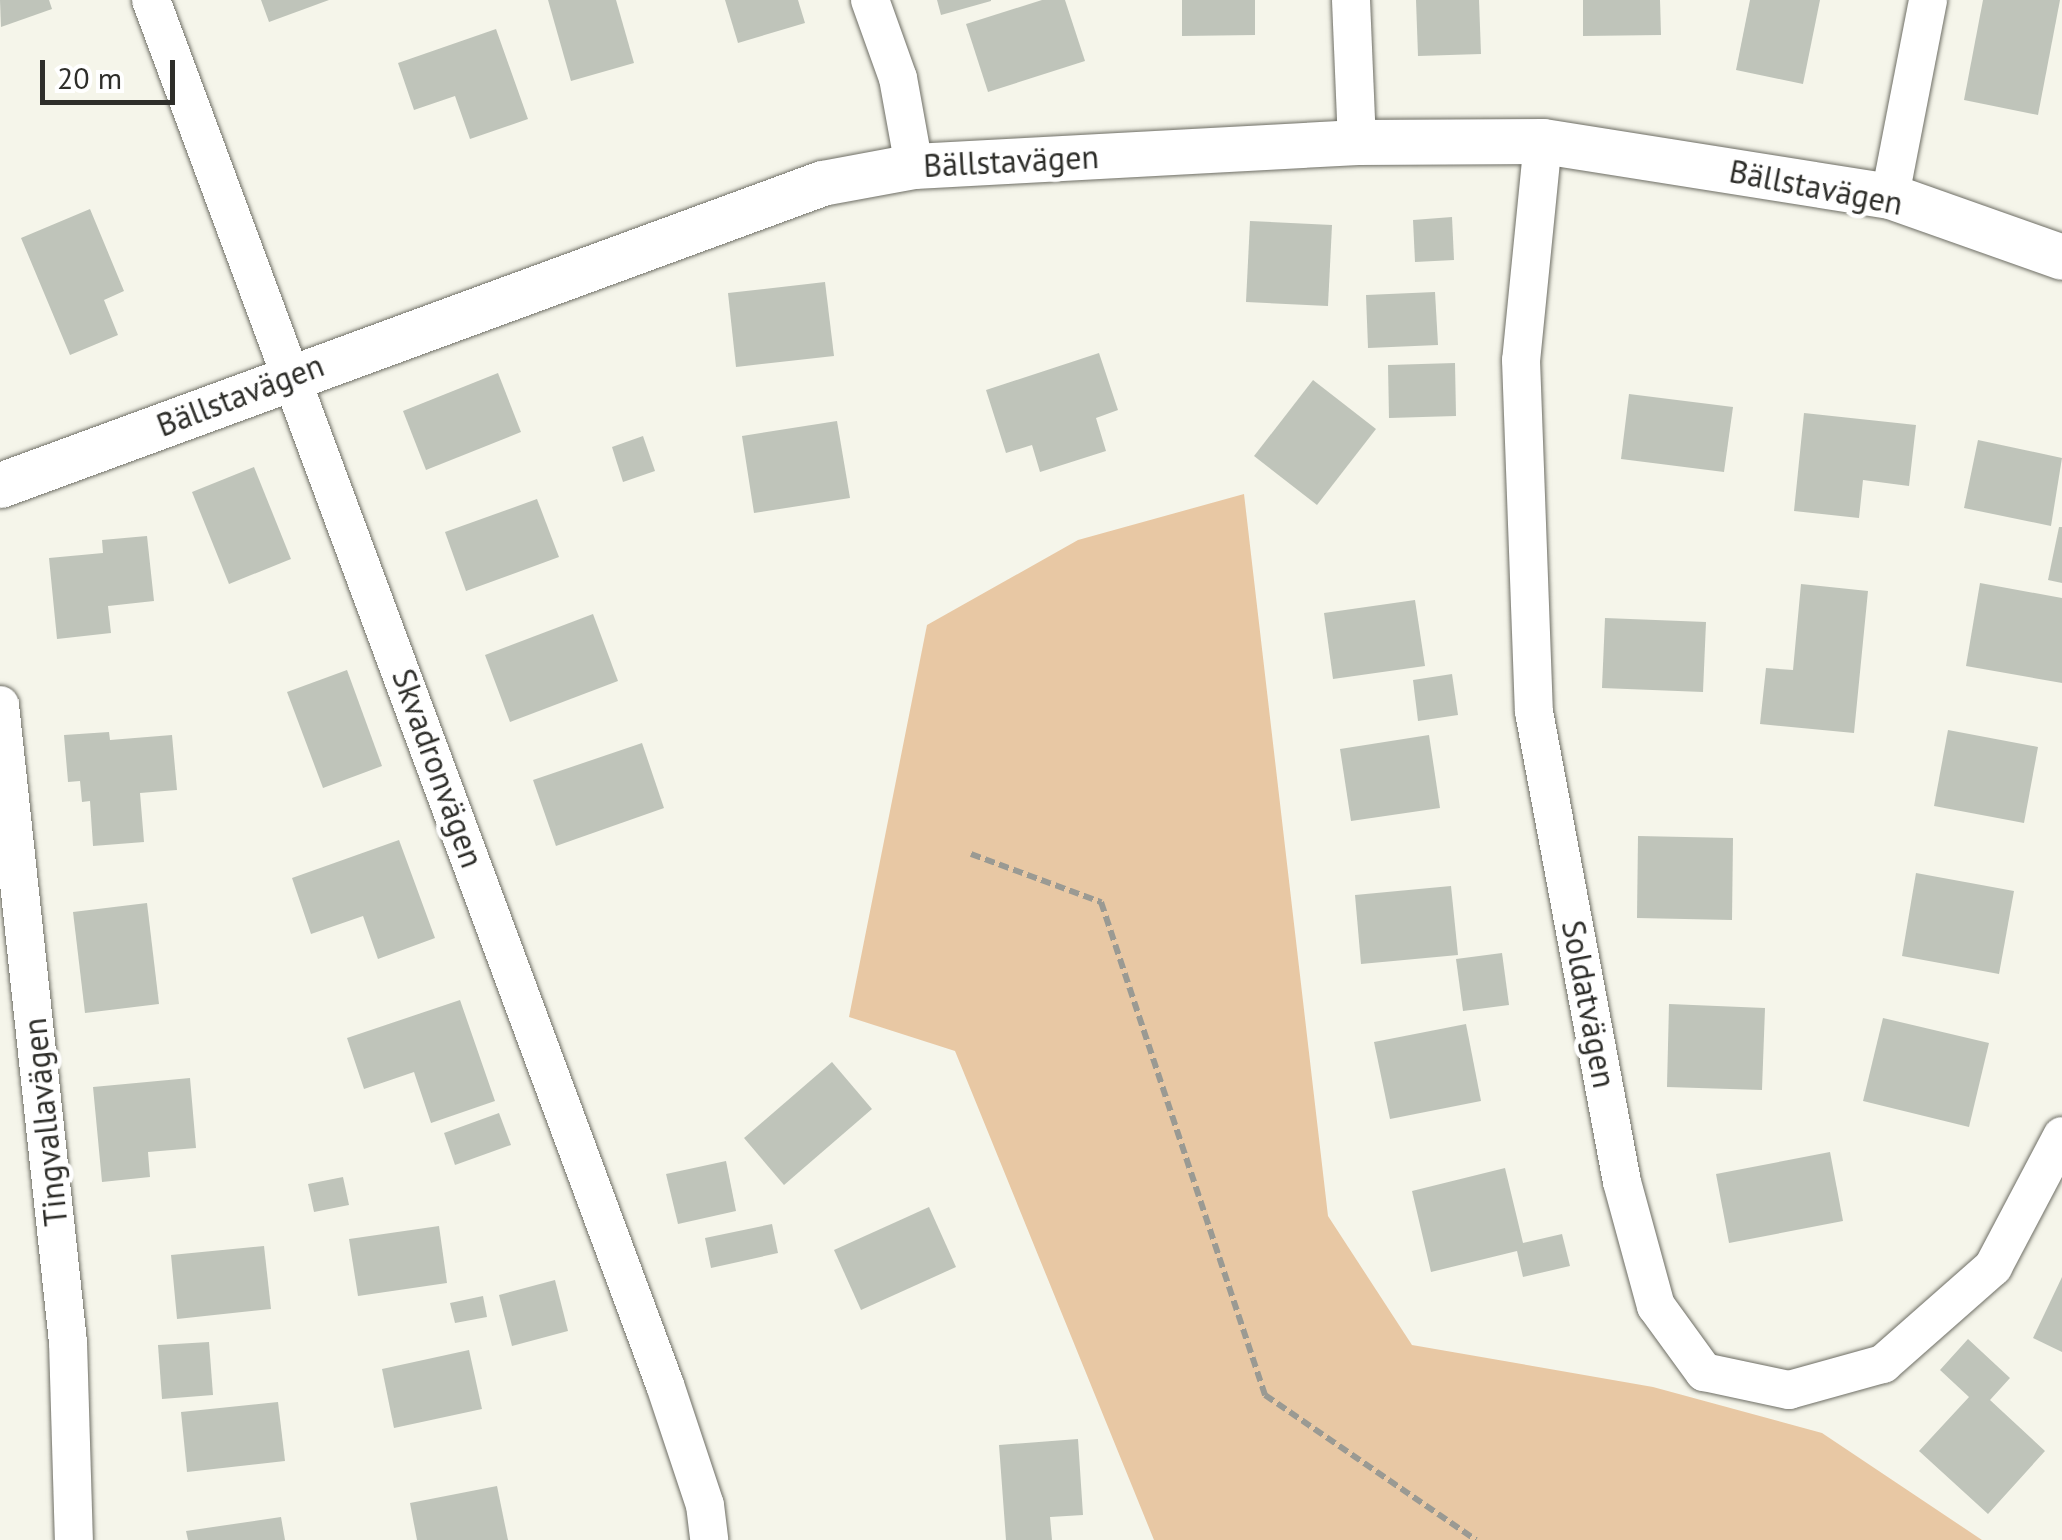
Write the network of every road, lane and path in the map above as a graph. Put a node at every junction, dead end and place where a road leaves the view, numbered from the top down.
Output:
1 (151, 0) edge
2 (870, 0) edge
3 (1351, 0) edge
4 (1928, 0) edge
5 (1543, 141) junction
6 (1357, 142) junction
7 (914, 166) junction
8 (1890, 196) junction
9 (2062, 257) edge
10 (293, 375) junction
11 (0, 485) edge
12 (0, 705) edge
13 (971, 854) dead end
14 (2062, 1136) edge
15 (74, 1540) edge
16 (709, 1540) edge
17 (1476, 1540) edge

1 - 10 street, Skvadronvägen
2 - 7 street
3 - 6 street
4 - 8 street
5 - 6 street, Bällstavägen
5 - 8 street, Bällstavägen
5 - 14 street, Soldatvägen
6 - 7 street, Bällstavägen
7 - 10 street, Bällstavägen
8 - 9 street, Bällstavägen
10 - 11 street, Bällstavägen
10 - 16 street, Skvadronvägen
12 - 15 street, Tingvallavägen
13 - 17 path

